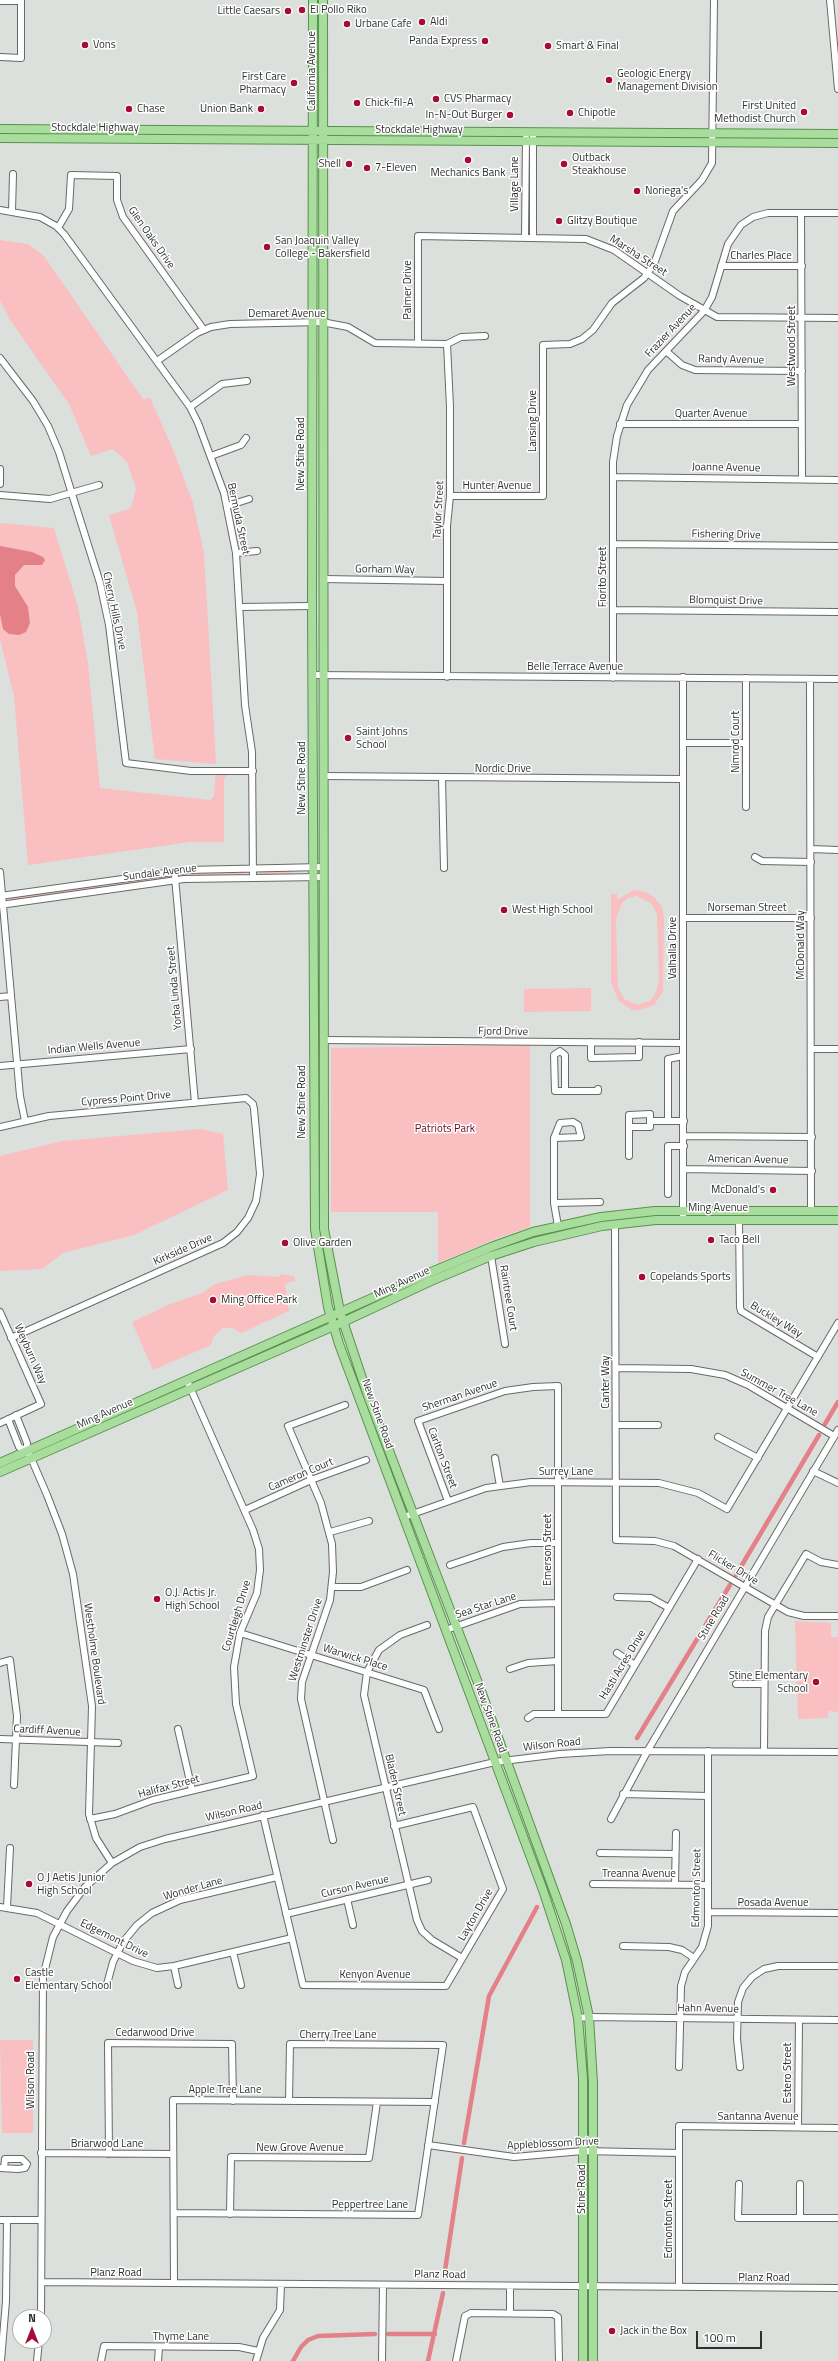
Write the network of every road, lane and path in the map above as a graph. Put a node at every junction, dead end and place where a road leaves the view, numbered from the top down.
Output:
1 (21, 0) edge
2 (313, 0) edge
3 (323, 0) edge
4 (714, 0) edge
5 (830, 0) edge
6 (0, 1) edge
7 (836, 56) edge
8 (0, 57) edge
9 (838, 89) edge
10 (0, 129) edge
11 (312, 130) junction
12 (323, 130) junction
13 (469, 131) junction
14 (530, 132) junction
15 (838, 134) edge
16 (0, 138) edge
17 (713, 138) junction
18 (312, 141) junction
19 (323, 141) junction
20 (439, 141) junction
21 (529, 142) junction
22 (838, 143) edge
23 (13, 174) dead end
24 (0, 210) edge
25 (12, 212) junction
26 (802, 213) junction
27 (838, 213) edge
28 (312, 224) junction
29 (322, 224) junction
30 (58, 228) junction
31 (418, 236) joint
32 (525, 237) junction
33 (533, 237) junction
34 (721, 266) junction
35 (802, 266) junction
36 (649, 273) junction
37 (704, 311) junction
38 (802, 318) junction
39 (838, 318) edge
40 (322, 322) junction
41 (312, 323) junction
42 (204, 330) junction
43 (485, 336) dead end
44 (418, 344) junction
45 (447, 344) junction
46 (666, 351) junction
47 (0, 358) edge
48 (157, 361) junction
49 (802, 371) junction
50 (247, 380) dead end
51 (190, 407) junction
52 (620, 424) junction
53 (802, 424) junction
54 (246, 438) dead end
55 (211, 456) junction
56 (0, 469) edge
57 (613, 477) junction
58 (802, 479) junction
59 (838, 480) edge
60 (0, 484) edge
61 (99, 485) dead end
62 (72, 494) junction
63 (0, 495) edge
64 (450, 496) junction
65 (544, 496) joint
66 (249, 499) dead end
67 (227, 506) junction
68 (613, 544) junction
69 (838, 546) edge
70 (257, 551) dead end
71 (236, 553) junction
72 (323, 579) junction
73 (447, 581) junction
74 (312, 606) junction
75 (240, 607) junction
76 (613, 610) junction
77 (838, 612) edge
78 (312, 675) junction
79 (323, 675) junction
80 (447, 677) junction
81 (683, 677) junction
82 (613, 678) junction
83 (746, 678) junction
84 (810, 679) junction
85 (838, 679) edge
86 (683, 743) junction
87 (746, 743) junction
88 (253, 771) junction
89 (323, 776) junction
90 (442, 778) junction
91 (683, 779) junction
92 (746, 807) dead end
93 (811, 850) junction
94 (838, 850) edge
95 (755, 857) dead end
96 (811, 862) junction
97 (313, 867) junction
98 (322, 867) junction
99 (253, 868) junction
100 (444, 868) dead end
101 (174, 871) junction
102 (0, 872) edge
103 (253, 877) junction
104 (313, 877) junction
105 (323, 877) junction
106 (176, 880) junction
107 (1, 895) edge
108 (2, 905) edge
109 (683, 918) junction
110 (811, 918) junction
111 (11, 996) junction
112 (0, 997) edge
113 (313, 1000) junction
114 (323, 1040) junction
115 (560, 1042) junction
116 (591, 1042) junction
117 (639, 1042) junction
118 (683, 1042) junction
119 (313, 1046) junction
120 (190, 1049) junction
121 (812, 1049) junction
122 (838, 1049) edge
123 (560, 1051) junction
124 (683, 1056) junction
125 (17, 1064) junction
126 (0, 1066) edge
127 (323, 1073) junction
128 (598, 1089) dead end
129 (565, 1091) junction
130 (195, 1103) junction
131 (253, 1104) joint
132 (25, 1121) junction
133 (650, 1121) junction
134 (668, 1121) junction
135 (684, 1121) junction
136 (0, 1127) edge
137 (629, 1127) junction
138 (684, 1136) junction
139 (812, 1137) junction
140 (554, 1138) junction
141 (684, 1146) junction
142 (629, 1156) dead end
143 (684, 1169) junction
144 (812, 1171) junction
145 (668, 1194) dead end
146 (600, 1202) dead end
147 (554, 1203) junction
148 (683, 1210) junction
149 (811, 1210) junction
150 (838, 1211) edge
151 (644, 1212) junction
152 (611, 1216) junction
153 (683, 1219) junction
154 (769, 1219) junction
155 (739, 1220) junction
156 (812, 1220) junction
157 (838, 1220) edge
158 (615, 1224) junction
159 (558, 1226) junction
160 (586, 1229) junction
161 (533, 1232) junction
162 (491, 1256) junction
163 (0, 1312) edge
164 (340, 1312) junction
165 (331, 1317) junction
166 (343, 1322) junction
167 (838, 1322) edge
168 (334, 1326) junction
169 (11, 1338) junction
170 (505, 1344) dead end
171 (818, 1357) junction
172 (616, 1368) junction
173 (186, 1380) junction
174 (558, 1386) joint
175 (190, 1388) junction
176 (345, 1405) dead end
177 (787, 1408) junction
178 (16, 1415) junction
179 (8, 1419) junction
180 (418, 1421) joint
181 (0, 1423) edge
182 (616, 1425) junction
183 (658, 1425) dead end
184 (838, 1430) edge
185 (834, 1436) junction
186 (718, 1437) dead end
187 (29, 1455) junction
188 (496, 1458) dead end
189 (758, 1458) junction
190 (366, 1460) dead end
191 (0, 1463) edge
192 (813, 1471) junction
193 (0, 1472) edge
194 (311, 1480) junction
195 (558, 1482) junction
196 (616, 1482) junction
197 (838, 1483) edge
198 (500, 1486) junction
199 (448, 1501) junction
200 (245, 1510) junction
201 (414, 1513) junction
202 (404, 1517) junction
203 (369, 1521) dead end
204 (330, 1532) junction
205 (616, 1540) joint
206 (558, 1543) junction
207 (698, 1559) junction
208 (450, 1565) dead end
209 (838, 1565) edge
210 (407, 1570) dead end
211 (332, 1587) junction
212 (745, 1587) junction
213 (616, 1597) dead end
214 (558, 1603) junction
215 (776, 1605) junction
216 (669, 1608) junction
217 (838, 1616) edge
218 (427, 1625) dead end
219 (457, 1626) junction
220 (446, 1630) junction
221 (240, 1633) junction
222 (617, 1653) dead end
223 (310, 1655) junction
224 (558, 1661) junction
225 (0, 1663) edge
226 (635, 1664) junction
227 (510, 1669) dead end
228 (367, 1672) junction
229 (736, 1684) dead end
230 (764, 1684) junction
231 (558, 1714) junction
232 (528, 1718) dead end
233 (178, 1729) dead end
234 (439, 1729) dead end
235 (0, 1739) edge
236 (16, 1739) junction
237 (92, 1743) junction
238 (118, 1743) dead end
239 (648, 1750) junction
240 (708, 1751) junction
241 (764, 1751) junction
242 (838, 1752) edge
243 (506, 1760) junction
244 (495, 1762) junction
245 (253, 1776) joint
246 (14, 1785) dead end
247 (385, 1786) junction
248 (192, 1790) junction
249 (623, 1794) junction
250 (708, 1796) junction
251 (324, 1801) junction
252 (263, 1815) junction
253 (90, 1819) junction
254 (611, 1819) dead end
255 (394, 1826) junction
256 (676, 1833) dead end
257 (333, 1840) dead end
258 (10, 1848) dead end
259 (600, 1853) dead end
260 (676, 1854) junction
261 (112, 1863) junction
262 (277, 1877) junction
263 (428, 1880) dead end
264 (593, 1884) dead end
265 (675, 1884) junction
266 (408, 1885) junction
267 (708, 1885) junction
268 (347, 1899) junction
269 (0, 1907) edge
270 (7, 1907) junction
271 (708, 1912) junction
272 (838, 1913) edge
273 (286, 1914) junction
274 (60, 1924) junction
275 (353, 1925) dead end
276 (292, 1938) junction
277 (623, 1946) dead end
278 (233, 1952) junction
279 (117, 1953) junction
280 (462, 1958) junction
281 (694, 1958) junction
282 (174, 1966) junction
283 (838, 1966) edge
284 (107, 1984) dead end
285 (178, 1985) dead end
286 (240, 1985) dead end
287 (446, 1986) joint
288 (589, 2017) junction
289 (578, 2018) junction
290 (680, 2019) junction
291 (737, 2019) junction
292 (799, 2020) junction
293 (838, 2020) edge
294 (443, 2045) joint
295 (679, 2067) dead end
296 (740, 2067) dead end
297 (232, 2100) junction
298 (289, 2101) junction
299 (378, 2102) junction
300 (435, 2102) junction
301 (678, 2126) joint
302 (798, 2127) junction
303 (838, 2128) edge
304 (428, 2145) junction
305 (583, 2151) junction
306 (593, 2151) junction
307 (41, 2153) junction
308 (678, 2153) junction
309 (108, 2154) junction
310 (174, 2154) junction
311 (739, 2184) dead end
312 (800, 2184) dead end
313 (174, 2214) junction
314 (230, 2214) junction
315 (800, 2218) junction
316 (838, 2218) edge
317 (3, 2220) edge
318 (41, 2220) junction
319 (41, 2282) junction
320 (174, 2283) junction
321 (281, 2284) junction
322 (383, 2285) junction
323 (583, 2285) junction
324 (593, 2285) junction
325 (510, 2286) junction
326 (679, 2287) junction
327 (838, 2288) edge
328 (41, 2309) edge
329 (510, 2313) junction
330 (159, 2347) junction
331 (38, 2349) edge
332 (258, 2351) junction
333 (1, 2361) edge
334 (37, 2361) edge
335 (101, 2361) edge
336 (158, 2361) edge
337 (256, 2361) edge
338 (382, 2361) edge
339 (456, 2361) edge
340 (559, 2361) edge
341 (583, 2361) edge
342 (593, 2361) edge

1 - 6 street
1 - 8 street
2 - 11 main road, California Avenue
3 - 12 main road, California Avenue
4 - 17 street
5 - 7 street
7 - 9 street
10 - 11 main road, Stockdale Highway
11 - 12 main road, Stockdale Highway
11 - 18 main road, California Avenue
12 - 13 main road, Stockdale Highway
12 - 19 main road, California Avenue
13 - 14 main road, Stockdale Highway
13 - 20 main road
14 - 17 main road, Stockdale Highway
14 - 21 street
15 - 17 main road, Stockdale Highway
16 - 18 main road, Stockdale Highway
17 - 21 main road, Stockdale Highway
17 - 22 main road, Stockdale Highway
17 - 36 street
18 - 19 main road, Stockdale Highway
18 - 28 main road, New Stine Road
19 - 20 main road, Stockdale Highway
19 - 29 main road, New Stine Road
20 - 21 main road, Stockdale Highway
21 - 32 street, Village Lane
21 - 33 street
23 - 25 street
24 - 25 street, Bermuda Street
25 - 30 street, Bermuda Street
26 - 27 street, Frazier Avenue
26 - 34 street, Frazier Avenue
26 - 35 street, Westwood Street
28 - 29 main road
28 - 41 main road, New Stine Road
29 - 40 main road, New Stine Road
30 - 42 street, Glen Oaks Drive
30 - 48 street, Bermuda Street
31 - 32 street, Marsha Street
31 - 44 street, Palmer Drive
32 - 33 street, Marsha Street
33 - 36 street, Marsha Street
34 - 35 street, Charles Place
34 - 37 street, Frazier Avenue
35 - 38 street, Westwood Street
36 - 37 street, Marsha Street
36 - 65 street, Lansing Drive
37 - 38 street, Marsha Street
37 - 46 street, Frazier Avenue
38 - 39 street, Marsha Street
38 - 49 street, Westwood Street
40 - 41 street, Demaret Avenue
40 - 44 street, Demaret Avenue
40 - 72 main road, New Stine Road
41 - 42 street, Demaret Avenue
41 - 74 main road, New Stine Road
42 - 48 street, Demaret Avenue
43 - 45 street
44 - 45 street, Demaret Avenue
45 - 64 street, Taylor Street
46 - 49 street, Randy Avenue
46 - 52 street, Frazier Avenue
47 - 62 street, Cherry Hills Drive
48 - 51 street, Bermuda Street
49 - 53 street, Westwood Street
50 - 51 street
51 - 55 street, Bermuda Street
52 - 53 street, Quarter Avenue
52 - 57 street, Frazier Avenue
53 - 58 street, Westwood Street
54 - 55 street
55 - 67 street, Bermuda Street
56 - 60 street
57 - 58 street, Joanne Avenue
57 - 68 street, Fiorito Street
58 - 59 street, Joanne Avenue
61 - 62 street
62 - 63 street
62 - 88 street, Cherry Hills Drive
64 - 65 street, Hunter Avenue
64 - 73 street, Taylor Street
66 - 67 street
67 - 71 street, Bermuda Street
68 - 69 street, Fishering Drive
68 - 76 street, Fiorito Street
70 - 71 street
71 - 75 street, Bermuda Street
72 - 73 street, Gorham Way
72 - 79 main road, New Stine Road
73 - 80 street, Taylor Street
74 - 75 street
74 - 78 main road, New Stine Road
75 - 88 street, Bermuda Street
76 - 77 street, Blomquist Drive
76 - 82 street, Fiorito Street
78 - 79 street, Belle Terrace Avenue
78 - 97 main road, New Stine Road
79 - 80 street, Belle Terrace Avenue
79 - 89 main road, New Stine Road
80 - 82 street, Belle Terrace Avenue
81 - 82 street, Belle Terrace Avenue
81 - 83 street, Belle Terrace Avenue
81 - 86 street, Valhalla Drive
83 - 84 street, Belle Terrace Avenue
83 - 87 street, Nimrod Court
84 - 85 street, Belle Terrace Avenue
84 - 93 street, McDonald Way
86 - 87 street
86 - 91 street, Valhalla Drive
87 - 92 street, Nimrod Court
88 - 99 street, Bermuda Street
89 - 90 street, Nordic Drive
89 - 98 main road, New Stine Road
90 - 91 street, Nordic Drive
90 - 100 street
91 - 109 street, Valhalla Drive
93 - 94 street
93 - 96 street, McDonald Way
95 - 96 street
96 - 110 street, McDonald Way
97 - 98 street, Sundale Avenue
97 - 99 street, Sundale Avenue
97 - 104 main road, New Stine Road
98 - 105 main road, New Stine Road
99 - 101 street, Sundale Avenue
99 - 103 street, Bermuda Street
101 - 106 street, Yorba Linda Street
101 - 107 street, Sundale Avenue
102 - 107 street
103 - 104 street, Sundale Avenue
103 - 106 street, Sundale Avenue
104 - 105 street, Sundale Avenue
104 - 113 main road, New Stine Road
105 - 114 main road, New Stine Road
106 - 108 street, Sundale Avenue
106 - 120 street, Yorba Linda Street
107 - 108 street
108 - 111 street
109 - 110 street, Norseman Street
109 - 118 street, Valhalla Drive
110 - 121 street, McDonald Way
111 - 112 street
111 - 125 street
113 - 114 main road
113 - 119 main road, New Stine Road
114 - 115 street, Fjord Drive
114 - 127 main road, New Stine Road
115 - 116 street, Fjord Drive
115 - 123 street
116 - 117 street, Fjord Drive
116 - 117 street
117 - 118 street, Fjord Drive
118 - 124 street, Valhalla Drive
119 - 127 main road
119 - 165 main road, New Stine Road
120 - 125 street, Indian Wells Avenue
120 - 130 street, Yorba Linda Street
121 - 122 street
121 - 139 street, McDonald Way
123 - 129 street
123 - 129 street
124 - 134 street
124 - 135 street, Valhalla Drive
125 - 126 street, Indian Wells Avenue
125 - 132 street
127 - 164 main road, New Stine Road
128 - 129 street
130 - 131 street, Cypress Point Drive
130 - 132 street, Cypress Point Drive
131 - 169 street, Kirkside Drive
132 - 136 street, Cypress Point Drive
133 - 134 street
133 - 137 street
133 - 137 street
134 - 135 street
135 - 138 street, Valhalla Drive
137 - 142 street
138 - 139 street, American Avenue
138 - 141 street, Valhalla Drive
139 - 144 street, McDonald Way
140 - 140 street
140 - 147 street
141 - 143 street, Valhalla Drive
141 - 145 street
143 - 144 street, American Avenue
143 - 148 street, Valhalla Drive
144 - 149 street, McDonald Way
146 - 147 street
147 - 159 street
148 - 149 main road, Ming Avenue
148 - 151 main road, Ming Avenue
148 - 153 street, Valhalla Drive
149 - 150 main road, Ming Avenue
149 - 154 main road
150 - 156 main road
151 - 152 main road, Ming Avenue
151 - 158 main road
152 - 159 main road, Ming Avenue
152 - 160 main road
153 - 155 main road, Ming Avenue
153 - 158 main road, Ming Avenue
154 - 155 main road, Ming Avenue
154 - 156 main road, Ming Avenue
155 - 171 street, Buckley Way
156 - 157 main road, Ming Avenue
158 - 160 main road, Ming Avenue
158 - 172 street, Canter Way
159 - 161 main road, Ming Avenue
160 - 162 main road, Ming Avenue
161 - 162 main road
161 - 164 main road, Ming Avenue
162 - 166 main road, Ming Avenue
162 - 170 street, Raintree Court
163 - 169 street, Weyburn Way
164 - 165 main road, Ming Avenue
164 - 166 main road, New Stine Road
165 - 168 main road, New Stine Road
165 - 173 main road, Ming Avenue
166 - 168 main road, Ming Avenue
166 - 201 main road, New Stine Road
167 - 171 street
168 - 175 main road, Ming Avenue
168 - 202 main road, New Stine Road
169 - 178 street, Weyburn Way
171 - 177 street
172 - 177 street, Summer Tree Lane
172 - 182 street, Canter Way
173 - 175 street, Courtleigh Drive
173 - 187 main road, Ming Avenue
174 - 180 street, Sherman Avenue
174 - 195 street, Emerson Street
175 - 187 main road, Ming Avenue
175 - 200 street, Courtleigh Drive
176 - 194 street, Westminster Drive
177 - 185 street, Summer Tree Lane
177 - 189 street
178 - 179 street
178 - 187 street, Westholme Boulevard
179 - 181 street
179 - 187 street, Westholme Boulevard
180 - 199 street, Carlton Street
182 - 183 street
182 - 196 street, Canter Way
184 - 185 street, Stine Road
185 - 192 street, Stine Road
186 - 189 street
187 - 191 main road, Ming Avenue
187 - 193 main road, Ming Avenue
187 - 237 street, Westholme Boulevard
188 - 198 street
189 - 196 street, Surrey Lane
190 - 194 street, Cameron Court
192 - 197 street
192 - 212 street, Stine Road
194 - 200 street, Cameron Court
194 - 204 street, Westminster Drive
195 - 196 street, Surrey Lane
195 - 198 street, Surrey Lane
195 - 206 street, Emerson Street
196 - 205 street, Canter Way
198 - 199 street, Surrey Lane
199 - 201 street, Surrey Lane
200 - 221 street, Courtleigh Drive
201 - 202 street, Surrey Lane
201 - 219 main road, New Stine Road
202 - 220 main road, New Stine Road
203 - 204 street
204 - 211 street, Westminster Drive
205 - 207 street, Flicker Drive
206 - 208 street
206 - 214 street, Emerson Street
207 - 212 street, Flicker Drive
207 - 216 street, Hasti Acres Drive
209 - 215 street
210 - 211 street
211 - 223 street, Westminster Drive
212 - 215 street, Flicker Drive
212 - 239 street, Stine Road
213 - 216 street
214 - 219 street, Sea Star Lane
214 - 224 street, Emerson Street
215 - 217 street, Flicker Drive
215 - 230 street
216 - 226 street, Hasti Acres Drive
218 - 228 street, Bladen Street
219 - 220 street, Sea Star Lane
219 - 243 main road, New Stine Road
220 - 244 main road, New Stine Road
221 - 223 street, Warwick Place
221 - 245 street, Courtleigh Drive
222 - 226 street
223 - 228 street, Warwick Place
223 - 251 street, Westminster Drive
224 - 227 street
224 - 231 street, Emerson Street
225 - 236 street
226 - 231 street, Hasti Acres Drive
228 - 234 street, Warwick Place
228 - 247 street, Bladen Street
229 - 230 street
230 - 241 street
231 - 232 street, Hasti Acres Drive
233 - 248 street
235 - 236 street, Cardiff Avenue
236 - 237 street, Cardiff Avenue
236 - 246 street
237 - 238 street, Cardiff Avenue
237 - 253 street, Westholme Boulevard
239 - 240 street, Wilson Road
239 - 243 street, Wilson Road
239 - 249 street, Stine Road
240 - 241 street, Wilson Road
240 - 250 street, Edmonton Street
241 - 242 street, Wilson Road
243 - 244 street, Wilson Road
243 - 288 main road, New Stine Road
244 - 247 street, Wilson Road
244 - 289 main road, New Stine Road
245 - 248 street, Halifax Street
247 - 251 street, Wilson Road
247 - 255 street, Bladen Street
248 - 253 street, Halifax Street
249 - 250 street
249 - 254 street, Stine Road
250 - 267 street, Edmonton Street
251 - 252 street, Wilson Road
251 - 257 street, Westminster Drive
252 - 261 street, Wilson Road
252 - 262 street
253 - 261 street, Westholme Boulevard
255 - 266 street, Bladen Street
255 - 280 street, Layton Drive
256 - 260 street
258 - 270 street
259 - 260 street, Treanna Avenue
260 - 265 street
261 - 274 street, Wilson Road
262 - 273 street
262 - 279 street, Wonder Lane
263 - 266 street, Curson Avenue
264 - 265 street, Treanna Avenue
265 - 267 street, Treanna Avenue
266 - 268 street, Curson Avenue
266 - 280 street, Bladen Street
267 - 271 street, Edmonton Street
268 - 273 street, Curson Avenue
268 - 275 street
269 - 270 street, Edgemont Drive
270 - 274 street, Edgemont Drive
271 - 272 street, Posada Avenue
271 - 281 street, Edmonton Street
273 - 276 street
274 - 279 street, Edgemont Drive
274 - 307 street, Wilson Road
276 - 278 street, Edgemont Drive
276 - 287 street, Kenyon Avenue
277 - 281 street
278 - 282 street, Edgemont Drive
278 - 286 street
279 - 282 street, Edgemont Drive
279 - 284 street, Wonder Lane
280 - 287 street, Layton Drive
281 - 290 street, Edmonton Street
282 - 285 street
283 - 291 street
288 - 289 street, Hahn Avenue
288 - 290 street, Hahn Avenue
288 - 306 main road, Stine Road
289 - 305 main road, Stine Road
290 - 291 street, Hahn Avenue
290 - 295 street, Edmonton Street
291 - 292 street, Hahn Avenue
291 - 296 street
292 - 293 street, Hahn Avenue
292 - 302 street, Estero Street
294 - 298 street, Cherry Tree Lane
294 - 300 street, Peppertree Lane
297 - 298 street, Apple Tree Lane
297 - 309 street, Cedarwood Drive
297 - 310 street, Apple Tree Lane
298 - 299 street, Apple Tree Lane
299 - 300 street, Apple Tree Lane
299 - 314 street, New Grove Avenue
300 - 304 street, Peppertree Lane
301 - 302 street, Santanna Avenue
301 - 308 street, Edmonton Street
302 - 303 street, Santanna Avenue
304 - 305 street, Appleblossom Drive
304 - 314 street, Peppertree Lane
305 - 306 street, Appleblossom Drive
305 - 323 main road, Stine Road
306 - 308 street, Appleblossom Drive
306 - 324 main road, Stine Road
307 - 309 street, Briarwood Lane
307 - 318 street, Wilson Road
308 - 326 street, Edmonton Street
309 - 310 street, Briarwood Lane
310 - 313 street, Apple Tree Lane
311 - 315 street
312 - 315 street
313 - 314 street, Peppertree Lane
313 - 320 street, Apple Tree Lane
315 - 316 street
317 - 318 street
317 - 333 street
318 - 319 street, Wilson Road
319 - 320 street, Planz Road
319 - 328 street, Wilson Road
320 - 321 street, Planz Road
321 - 322 street, Planz Road
321 - 332 street
322 - 325 street, Planz Road
322 - 338 street
323 - 324 street, Planz Road
323 - 325 street, Planz Road
323 - 341 main road, Stine Road
324 - 326 street, Planz Road
324 - 342 main road, Stine Road
325 - 329 street
326 - 327 street, Planz Road
329 - 339 street
329 - 340 street
330 - 332 street, Thyme Lane
330 - 335 street, Thyme Lane
330 - 336 street
331 - 334 street
332 - 337 street

